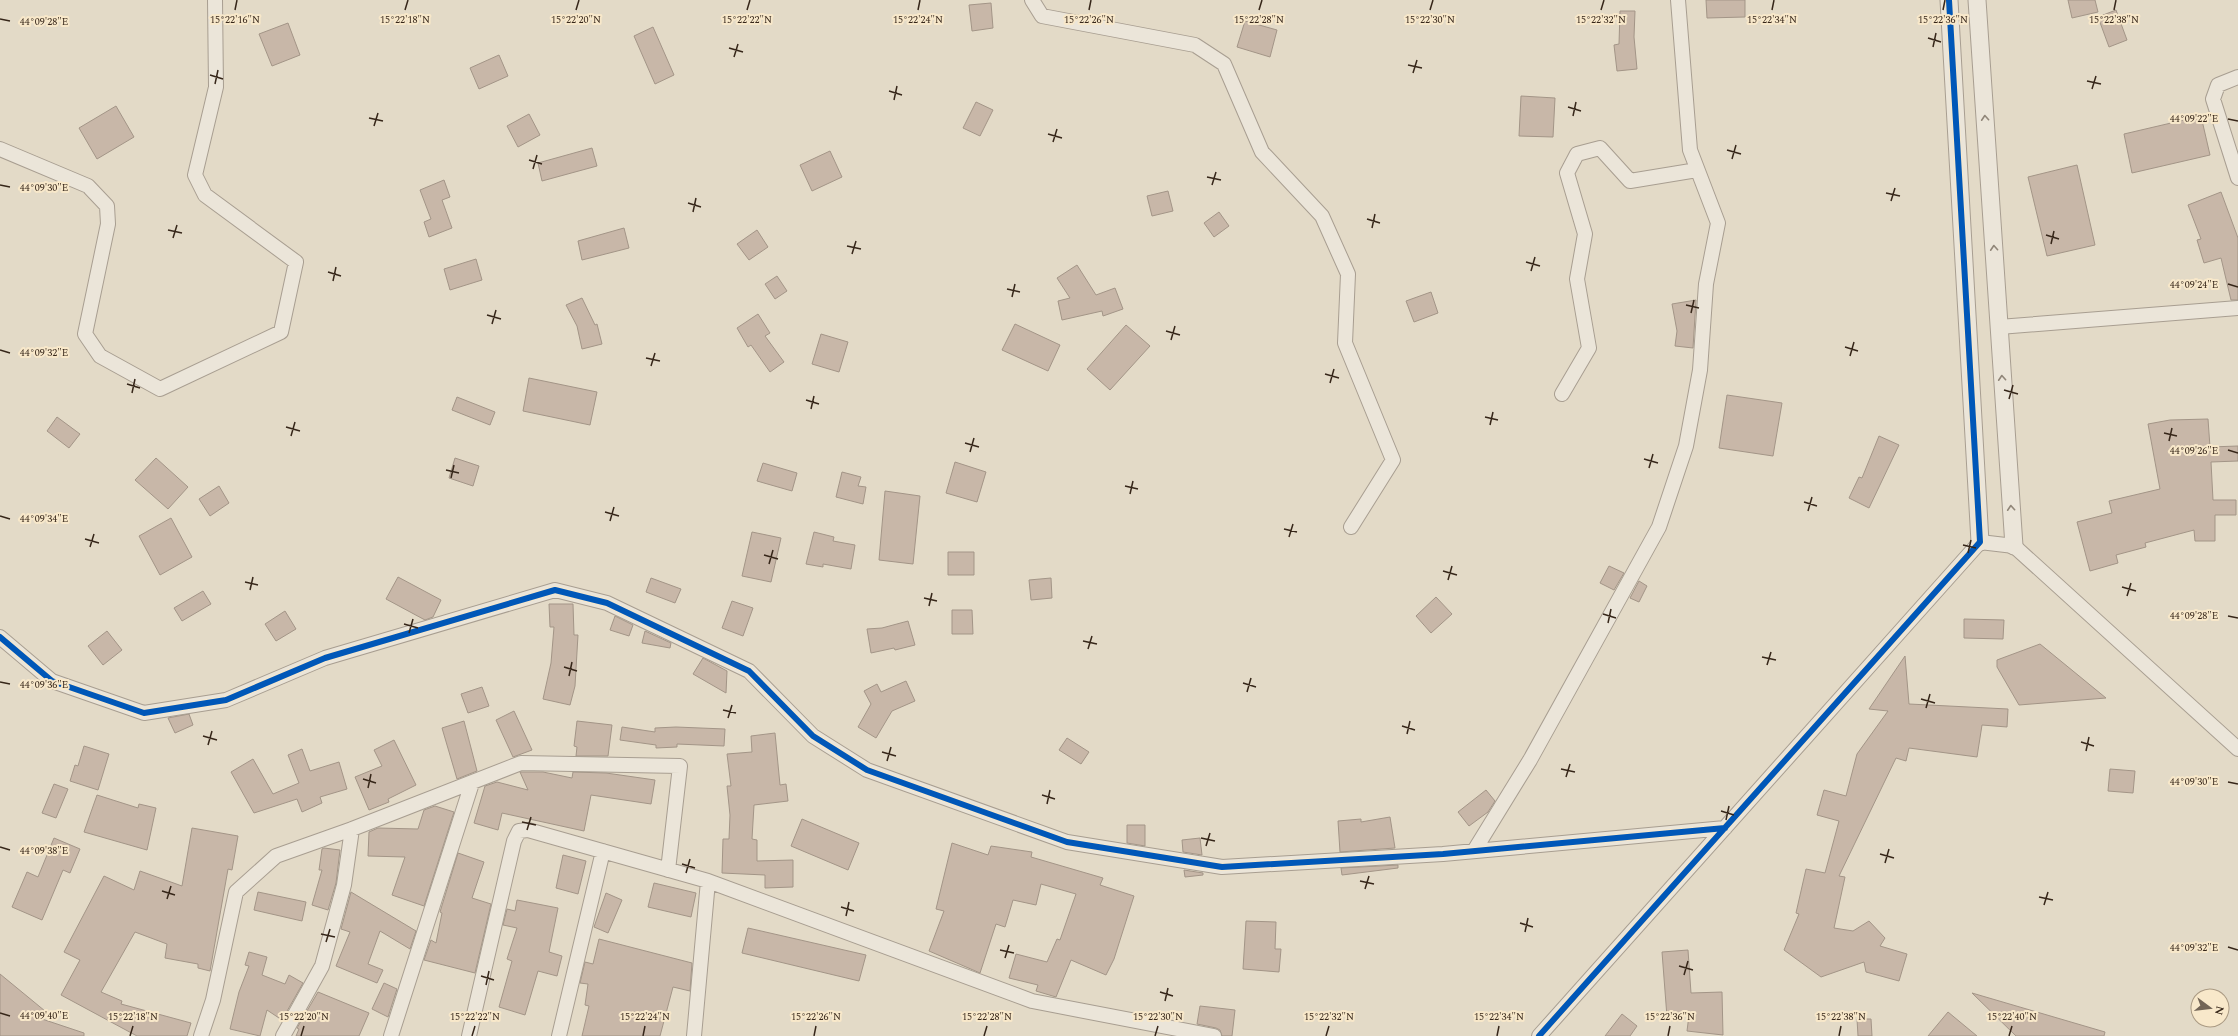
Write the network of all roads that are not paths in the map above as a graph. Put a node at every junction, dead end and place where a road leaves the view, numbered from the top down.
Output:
1 (215, 0) edge
2 (1032, 0) edge
3 (1678, 0) edge
4 (1949, 0) edge
5 (1977, 0) edge
6 (2238, 76) edge
7 (0, 149) edge
8 (1697, 170) junction
9 (2238, 178) edge
10 (2238, 308) edge
11 (1999, 327) junction
12 (1562, 394) dead end
13 (1351, 527) dead end
14 (1980, 542) junction
15 (2014, 546) junction
16 (0, 637) edge
17 (2238, 748) edge
18 (472, 783) junction
19 (1725, 828) junction
20 (352, 830) junction
21 (603, 851) junction
22 (1474, 851) junction
23 (668, 870) junction
24 (708, 881) junction
25 (200, 1036) edge
26 (283, 1036) edge
27 (391, 1036) edge
28 (469, 1036) edge
29 (559, 1036) edge
30 (694, 1036) edge
31 (1214, 1036) edge
32 (1538, 1036) edge

1 - 7 street
2 - 13 street
3 - 8 street
4 - 14 street
11 -> 5 street
6 - 9 street
8 - 12 street
8 - 22 street
10 - 11 street
15 -> 11 street
14 - 15 street
14 - 19 street
15 - 17 street
16 - 22 street
18 - 20 street
18 - 23 street
18 - 27 street
19 - 22 street
19 - 32 street
20 - 25 street
20 - 26 street
21 - 23 street
21 - 28 street
21 - 29 street
23 - 24 street
24 - 30 street
24 - 31 street

